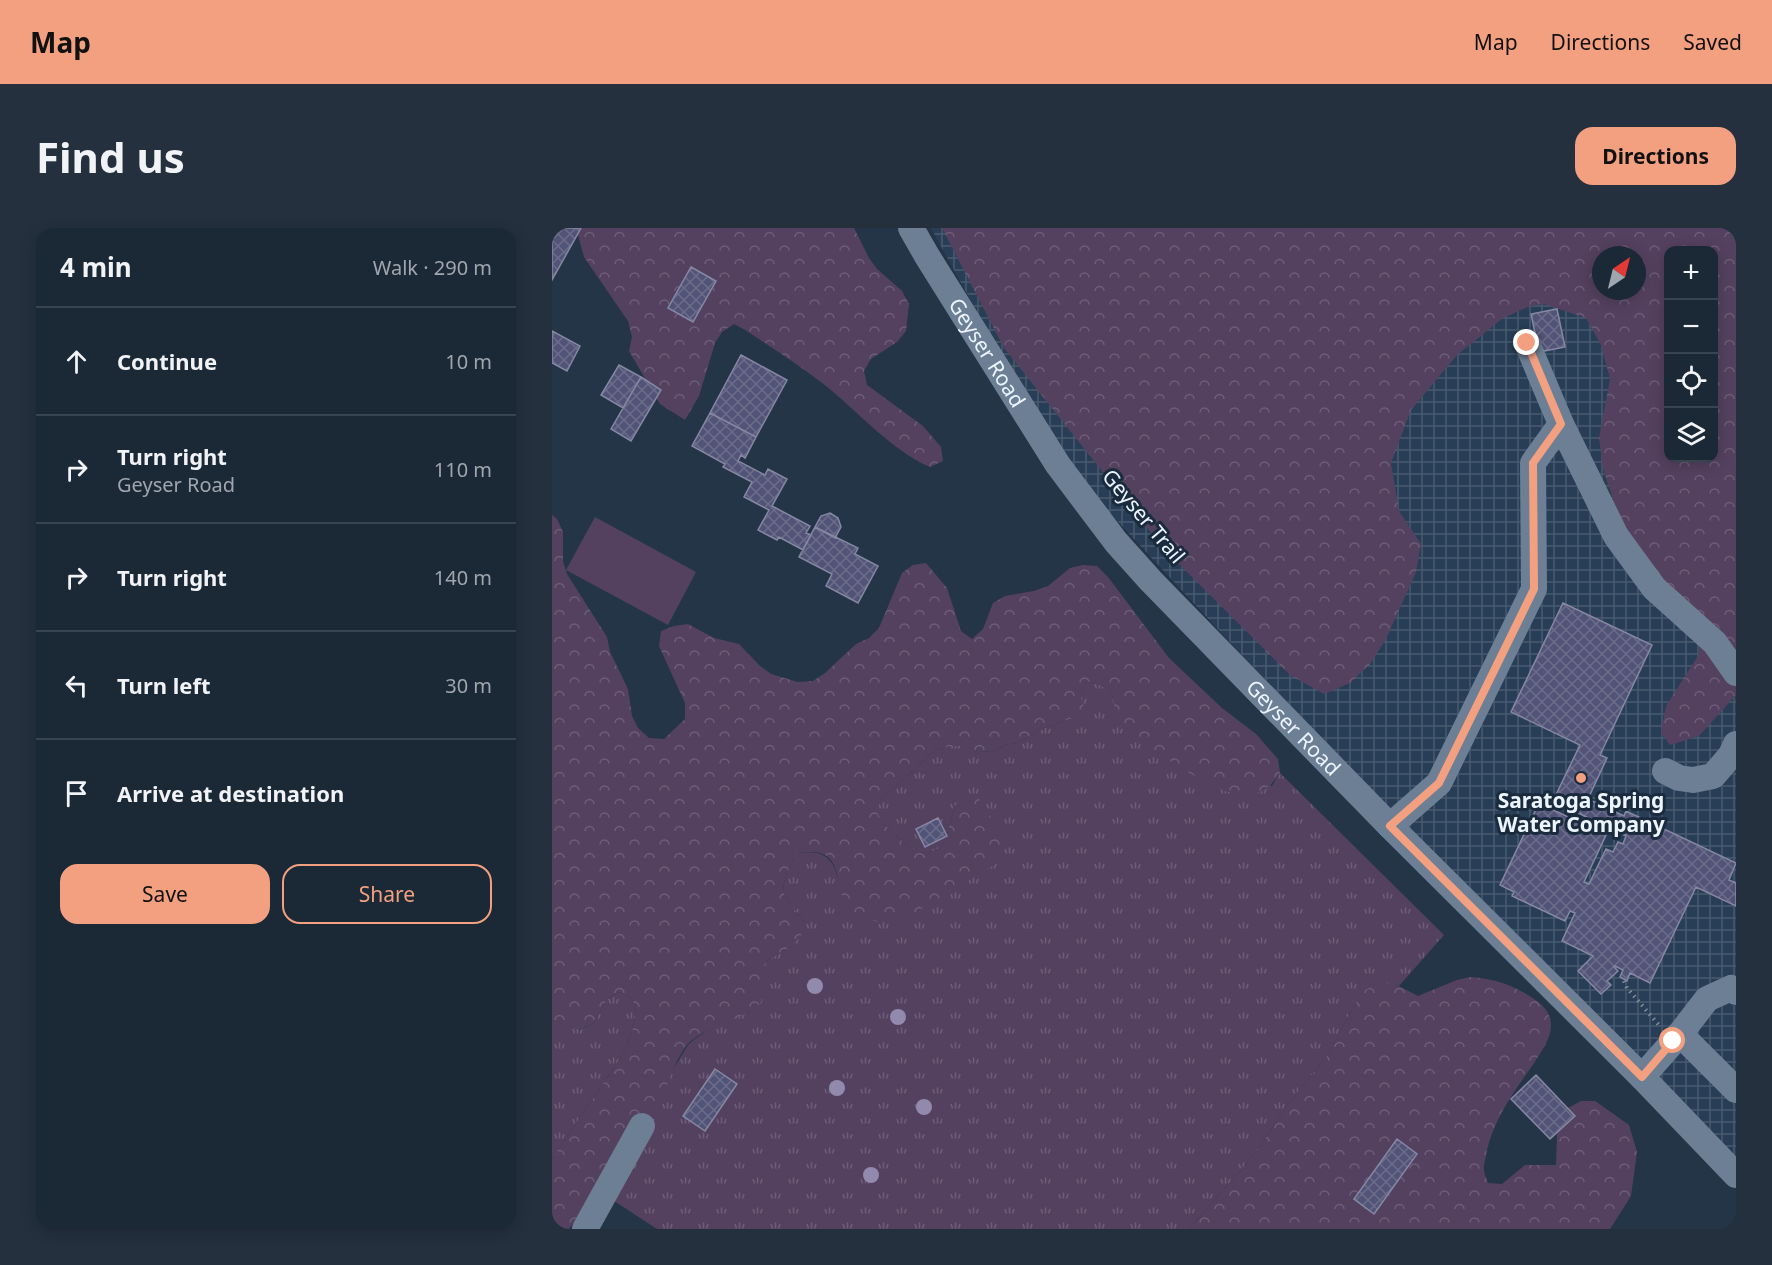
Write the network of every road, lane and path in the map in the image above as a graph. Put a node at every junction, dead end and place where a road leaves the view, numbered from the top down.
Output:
1 (911, 228) edge
2 (1527, 343) dead end
3 (1561, 424) junction
4 (1736, 673) edge
5 (1736, 744) edge
6 (1665, 771) dead end
7 (1390, 826) junction
8 (1624, 981) dead end
9 (1736, 992) edge
10 (1670, 1030) junction
11 (1642, 1077) junction
12 (1736, 1090) edge
13 (642, 1126) dead end
14 (1736, 1175) edge
15 (585, 1229) edge

1 - 7 street, Geyser Road
2 - 3 street
3 - 4 street
3 - 7 street
5 - 6 street
7 - 11 street, Geyser Road
8 - 10 path
9 - 10 street
10 - 11 street
10 - 12 street
11 - 14 street, Geyser Road
13 - 15 street

